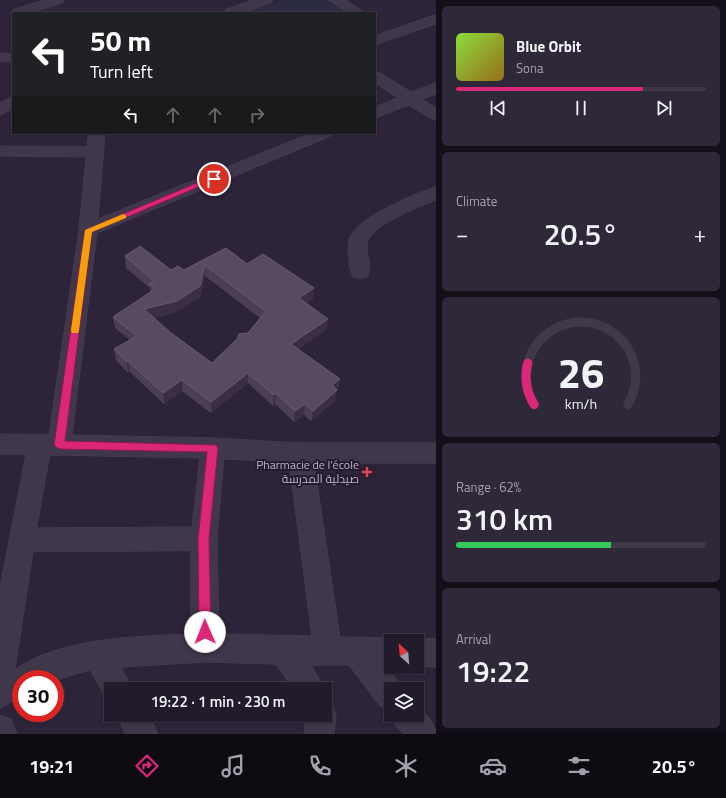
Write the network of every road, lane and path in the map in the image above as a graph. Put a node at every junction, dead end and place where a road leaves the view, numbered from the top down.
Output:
1 (57, 0) edge
2 (266, 0) edge
3 (336, 0) edge
4 (242, 3) edge
5 (22, 12) edge
6 (231, 12) edge
7 (356, 12) edge
8 (436, 19) edge
9 (382, 27) dead end
10 (394, 34) junction
11 (376, 41) edge
12 (0, 57) edge
13 (12, 58) edge
14 (376, 77) edge
15 (436, 88) edge
16 (411, 98) junction
17 (12, 103) edge
18 (0, 110) edge
19 (376, 113) edge
20 (436, 115) edge
21 (323, 134) edge
22 (96, 143) edge
23 (0, 151) edge
24 (436, 193) edge
25 (88, 230) junction
26 (360, 272) dead end
27 (0, 444) edge
28 (50, 445) junction
29 (213, 448) junction
30 (300, 453) junction
31 (436, 453) edge
32 (24, 540) junction
33 (204, 540) junction
34 (5, 597) edge
35 (205, 648) junction
36 (284, 650) junction
37 (328, 652) junction
38 (357, 652) junction
39 (384, 652) edge
40 (424, 652) edge
41 (436, 652) edge
42 (97, 655) junction
43 (0, 669) edge
44 (42, 670) edge
45 (112, 682) edge
46 (305, 682) edge
47 (384, 686) edge
48 (12, 687) edge
49 (0, 693) edge
50 (136, 722) edge
51 (320, 722) edge
52 (413, 722) edge
53 (0, 730) edge
54 (2, 734) edge
55 (143, 734) edge
56 (319, 734) edge
57 (422, 734) edge

1 - 5 street
2 - 4 street
3 - 7 street
4 - 6 street
8 - 10 street
9 - 10 street
10 - 11 street
12 - 13 street
14 - 16 street
15 - 16 street
16 - 19 street
16 - 20 street
17 - 18 street
21 - 25 street
22 - 23 street
22 - 25 street
24 - 26 street
25 - 28 street
27 - 28 street
28 - 29 street
28 - 32 street
29 - 30 street
29 - 33 street
30 - 31 street
30 - 37 street
32 - 33 street
32 - 34 street
33 - 35 street
34 - 43 street
35 - 36 street
35 - 42 street
36 - 37 street
36 - 46 street
37 - 38 street
38 - 39 street
38 - 47 street
40 - 41 street
42 - 44 street
42 - 45 street
48 - 49 street
50 - 55 street
51 - 56 street
52 - 57 street
53 - 54 street

